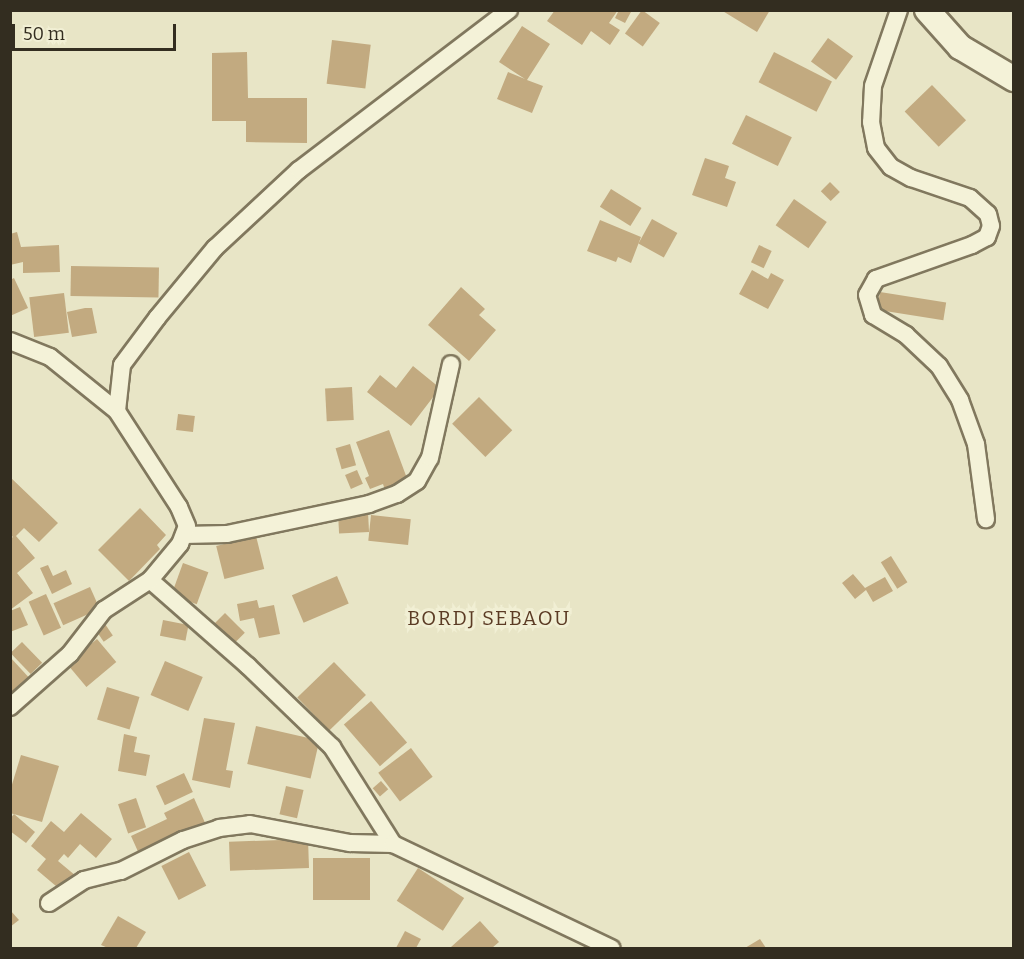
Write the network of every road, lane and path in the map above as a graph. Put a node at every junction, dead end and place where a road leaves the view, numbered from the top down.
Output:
1 (509, 10) edge
2 (899, 10) edge
3 (927, 10) edge
4 (1014, 79) edge
5 (10, 341) edge
6 (451, 364) dead end
7 (117, 411) junction
8 (986, 519) dead end
9 (184, 535) junction
10 (150, 580) junction
11 (10, 707) edge
12 (393, 844) junction
13 (50, 903) dead end
14 (611, 948) edge

1 - 7 street
2 - 8 street
3 - 4 main road
5 - 7 street
6 - 9 street
7 - 9 street
9 - 10 street
10 - 11 street
10 - 12 street
12 - 13 street
12 - 14 street

